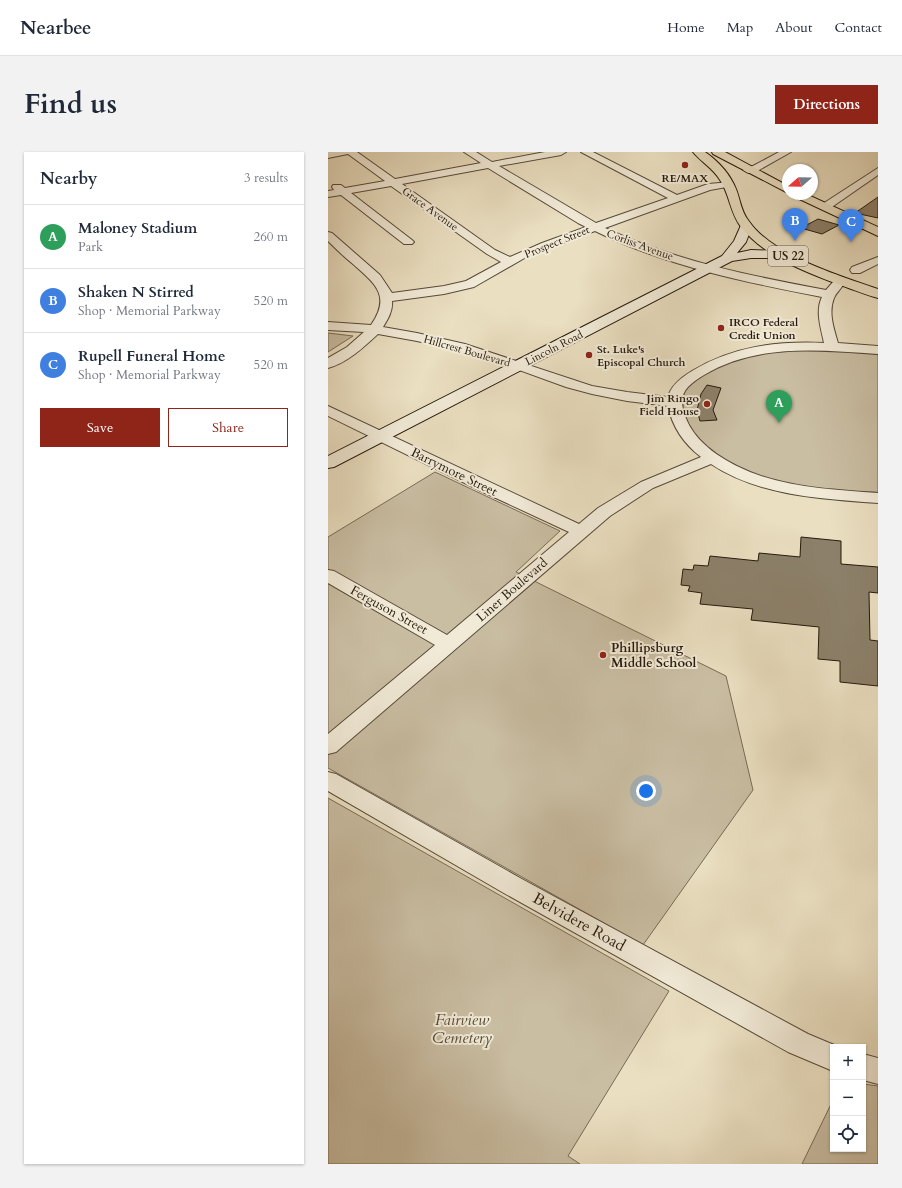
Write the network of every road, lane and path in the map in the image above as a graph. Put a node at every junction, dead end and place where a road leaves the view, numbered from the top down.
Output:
1 (344, 152) edge
2 (351, 152) edge
3 (469, 152) edge
4 (561, 152) edge
5 (586, 152) edge
6 (698, 152) edge
7 (717, 152) edge
8 (786, 152) edge
9 (328, 155) edge
10 (490, 165) junction
11 (748, 170) junction
12 (878, 172) edge
13 (328, 180) edge
14 (393, 182) junction
15 (728, 184) junction
16 (782, 187) edge
17 (343, 192) junction
18 (328, 194) edge
19 (676, 198) junction
20 (810, 200) edge
21 (825, 207) junction
22 (746, 226) junction
23 (593, 227) junction
24 (878, 232) edge
25 (328, 235) edge
26 (408, 242) dead end
27 (785, 255) junction
28 (728, 258) junction
29 (878, 260) edge
30 (511, 262) junction
31 (709, 268) junction
32 (856, 270) dead end
33 (844, 280) junction
34 (828, 294) junction
35 (878, 294) edge
36 (386, 298) junction
37 (328, 326) edge
38 (375, 330) junction
39 (832, 347) junction
40 (878, 350) edge
41 (328, 364) edge
42 (519, 366) junction
43 (673, 402) junction
44 (328, 410) edge
45 (381, 436) junction
46 (712, 458) junction
47 (328, 463) edge
48 (878, 498) edge
49 (580, 531) junction
50 (328, 575) edge
51 (449, 644) junction
52 (328, 746) edge
53 (328, 780) edge
54 (830, 1057) edge
55 (866, 1068) edge
56 (878, 1070) edge

1 - 9 street
2 - 14 street, Grace Avenue
3 - 10 street, Corliss Avenue
4 - 10 street
5 - 19 street
6 - 15 highway, US 22
7 - 11 highway
8 - 11 street
10 - 14 street
10 - 23 street, Corliss Avenue
11 - 16 highway
12 - 21 street
13 - 17 street
14 - 17 street
14 - 30 street, Grace Avenue
15 - 19 street, Prospect Street
15 - 22 highway, US 22
17 - 18 street
17 - 26 street
19 - 23 street, Prospect Street
20 - 21 highway
21 - 24 highway
22 - 27 highway, US 22
22 - 28 main road, Lincoln Road
23 - 30 street, Prospect Street
23 - 31 street, Corliss Avenue
25 - 36 street
27 - 28 main road, Lincoln Road
27 - 33 highway, US 22
28 - 31 main road, Lincoln Road
29 - 32 street
30 - 36 street, Prospect Street
31 - 34 street, Corliss Avenue
31 - 42 main road, Lincoln Road
33 - 34 street
33 - 35 highway, US 22
34 - 39 street
36 - 38 street
37 - 38 street, Hillcrest Boulevard
38 - 41 street
38 - 42 street, Hillcrest Boulevard
39 - 40 street
39 - 43 street
42 - 43 street, Hillcrest Boulevard
42 - 45 main road, Lincoln Road
43 - 46 street
44 - 45 street, Barrymore Street
45 - 47 main road, Lincoln Road
45 - 49 street, Barrymore Street
46 - 48 street
46 - 49 street, Liner Boulevard
49 - 51 street, Liner Boulevard
50 - 51 street, Ferguson Street
51 - 52 street, Liner Boulevard
53 - 54 street, Belvidere Road
55 - 56 street

